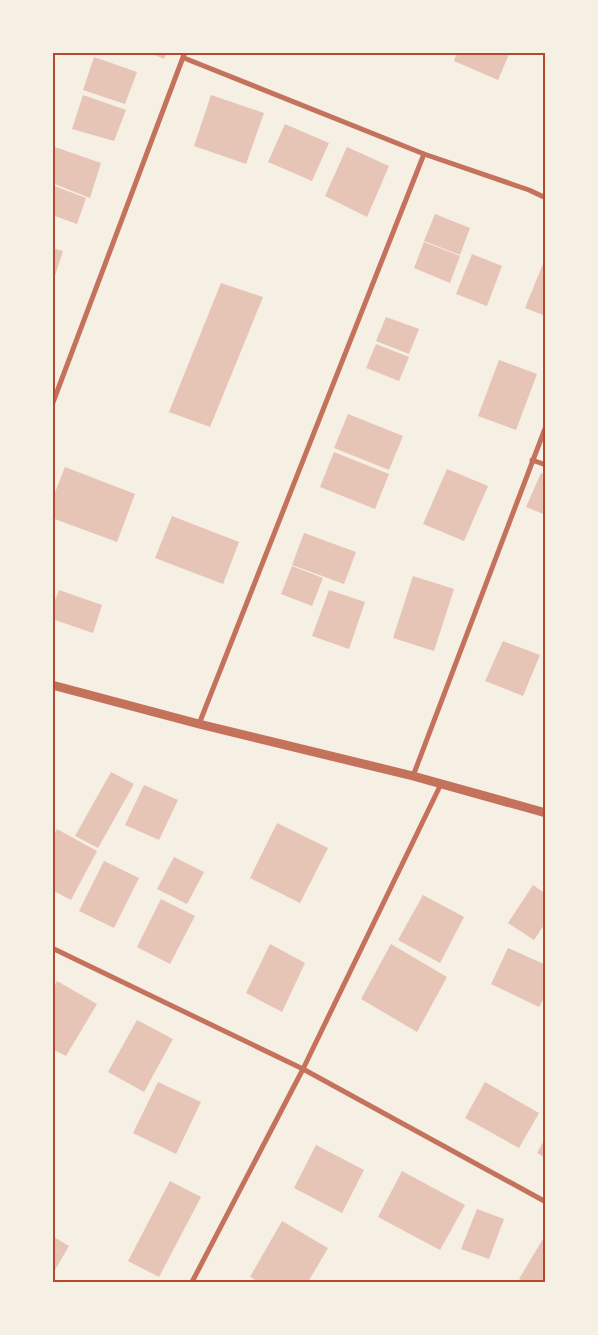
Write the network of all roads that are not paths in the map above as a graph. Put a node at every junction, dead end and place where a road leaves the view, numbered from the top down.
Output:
1 (185, 55) edge
2 (424, 154) junction
3 (546, 198) edge
4 (52, 405) edge
5 (546, 426) edge
6 (532, 460) junction
7 (546, 465) edge
8 (52, 685) edge
9 (199, 724) junction
10 (413, 776) junction
11 (441, 784) junction
12 (546, 813) edge
13 (52, 948) edge
14 (303, 1069) junction
15 (546, 1202) edge
16 (192, 1282) edge

1 - 2 street
1 - 4 street
2 - 3 street
2 - 9 street
5 - 6 street
6 - 7 street
6 - 10 street
8 - 9 street
9 - 10 street
10 - 11 street
11 - 12 street
11 - 14 street
13 - 14 street
14 - 15 street
14 - 16 street

